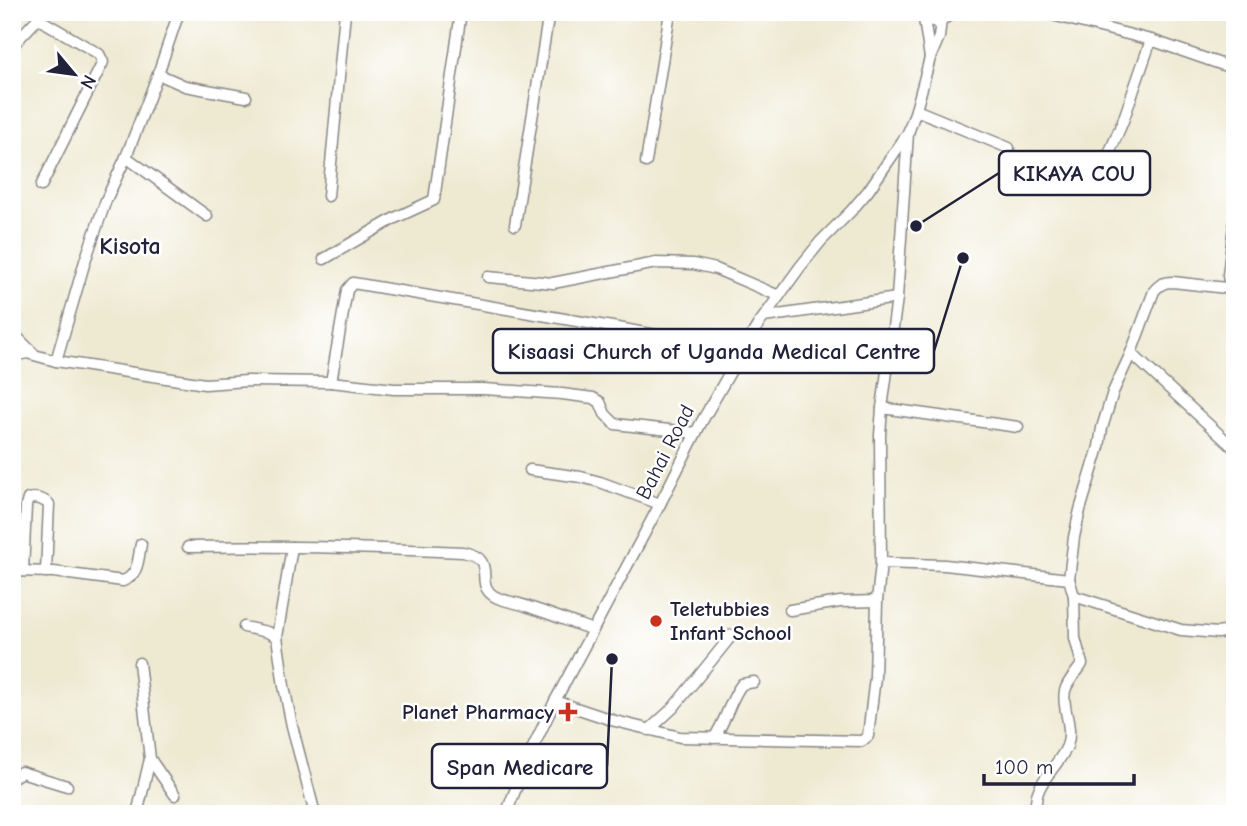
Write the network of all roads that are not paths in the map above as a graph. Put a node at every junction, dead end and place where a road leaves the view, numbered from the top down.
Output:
1 (179, 12) edge
2 (345, 12) edge
3 (461, 12) edge
4 (549, 12) edge
5 (670, 12) edge
6 (1040, 12) edge
7 (41, 15) edge
8 (922, 15) edge
9 (946, 16) edge
10 (1151, 40) junction
11 (12, 46) edge
12 (930, 58) junction
13 (1235, 69) edge
14 (158, 74) junction
15 (246, 97) dead end
16 (916, 110) junction
17 (908, 133) junction
18 (1009, 148) dead end
19 (1108, 156) dead end
20 (126, 157) junction
21 (646, 162) dead end
22 (41, 186) dead end
23 (328, 196) dead end
24 (206, 216) dead end
25 (1235, 216) edge
26 (515, 225) dead end
27 (324, 259) dead end
28 (488, 277) dead end
29 (1232, 289) edge
30 (779, 296) junction
31 (897, 298) junction
32 (764, 317) junction
33 (12, 332) edge
34 (742, 351) junction
35 (1131, 353) junction
36 (34, 354) junction
37 (12, 359) edge
38 (56, 361) junction
39 (331, 383) junction
40 (882, 408) junction
41 (1018, 427) dead end
42 (696, 433) junction
43 (1235, 449) edge
44 (530, 470) dead end
45 (660, 504) junction
46 (141, 544) dead end
47 (188, 547) dead end
48 (292, 547) junction
49 (881, 563) junction
50 (18, 571) edge
51 (46, 572) junction
52 (1069, 579) junction
53 (1074, 596) junction
54 (877, 601) junction
55 (790, 610) dead end
56 (244, 627) dead end
57 (593, 630) junction
58 (1235, 630) edge
59 (732, 635) dead end
60 (277, 636) junction
61 (139, 663) dead end
62 (754, 682) dead end
63 (555, 701) junction
64 (649, 730) junction
65 (715, 737) junction
66 (150, 759) junction
67 (12, 778) edge
68 (67, 786) dead end
69 (175, 795) dead end
70 (137, 814) edge
71 (315, 814) edge
72 (506, 814) edge
73 (1035, 814) edge

1 - 14 street
2 - 23 street
3 - 27 street
4 - 26 street
5 - 21 street
6 - 10 street
7 - 11 street
7 - 22 street
8 - 9 street
8 - 12 street, Bahai Road
9 - 12 street, Bahai Road
10 - 13 street
10 - 19 street
12 - 16 street, Bahai Road
14 - 15 street
14 - 20 street
16 - 17 street, Bahai Road
16 - 18 street
17 - 30 street, Bahai Road
17 - 31 street
20 - 24 street
20 - 38 street
25 - 29 street
28 - 30 street
29 - 35 street
30 - 32 street, Bahai Road
31 - 32 street
31 - 40 street
32 - 34 street, Bahai Road
33 - 36 street
34 - 39 street
34 - 42 street, Bahai Road
35 - 43 street
35 - 52 street
36 - 37 street
36 - 38 street
38 - 39 street
39 - 42 street
40 - 41 street
40 - 49 street
42 - 45 street, Bahai Road
44 - 45 street
45 - 57 street, Bahai Road
46 - 51 street
47 - 48 street
48 - 57 street
48 - 60 street
49 - 52 street
49 - 54 street
50 - 51 street
50 - 51 street
52 - 53 street
53 - 58 street
53 - 73 street
54 - 55 street
54 - 65 street
56 - 60 street
57 - 63 street, Bahai Road
59 - 64 street
60 - 71 street
61 - 66 street
62 - 65 street
63 - 64 street
63 - 72 street, Bahai Road
64 - 65 street
66 - 69 street
66 - 70 street
67 - 68 street

